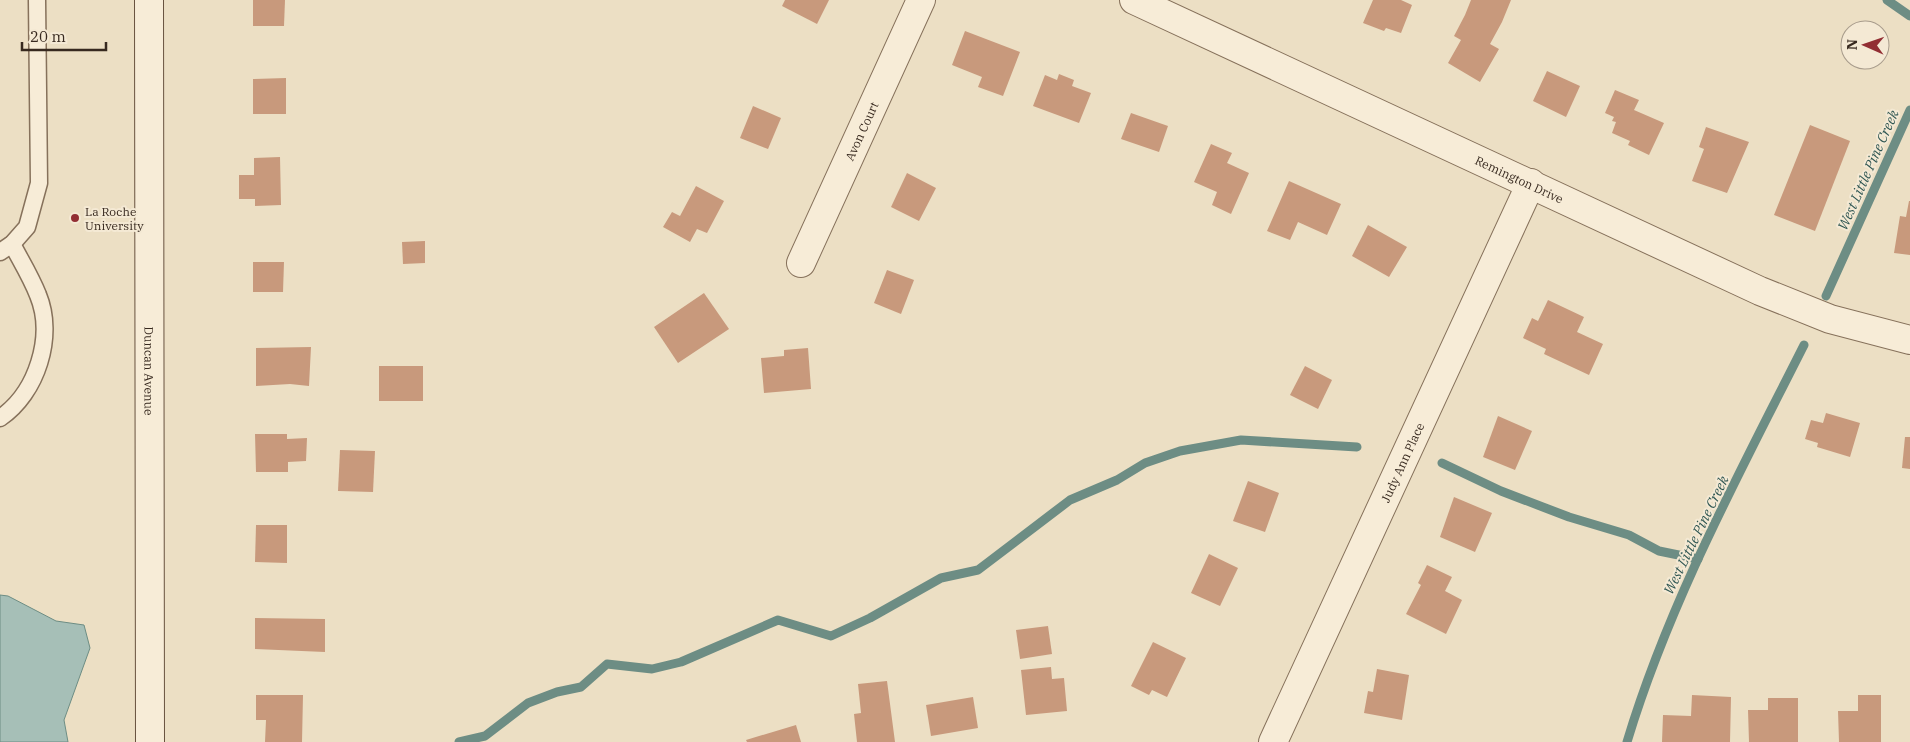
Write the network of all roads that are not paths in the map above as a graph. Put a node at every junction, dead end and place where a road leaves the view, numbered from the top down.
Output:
1 (37, 0) edge
2 (149, 0) edge
3 (921, 0) edge
4 (1134, 0) edge
5 (1531, 183) junction
6 (6, 248) edge
7 (801, 263) dead end
8 (1910, 340) edge
9 (0, 418) edge
10 (150, 742) edge
11 (1273, 742) edge

1 - 6 lane
2 - 10 street, Duncan Avenue
3 - 7 street, Avon Court
4 - 5 street, Remington Drive
5 - 8 street, Remington Drive
5 - 11 street, Judy Ann Place
6 - 9 lane

